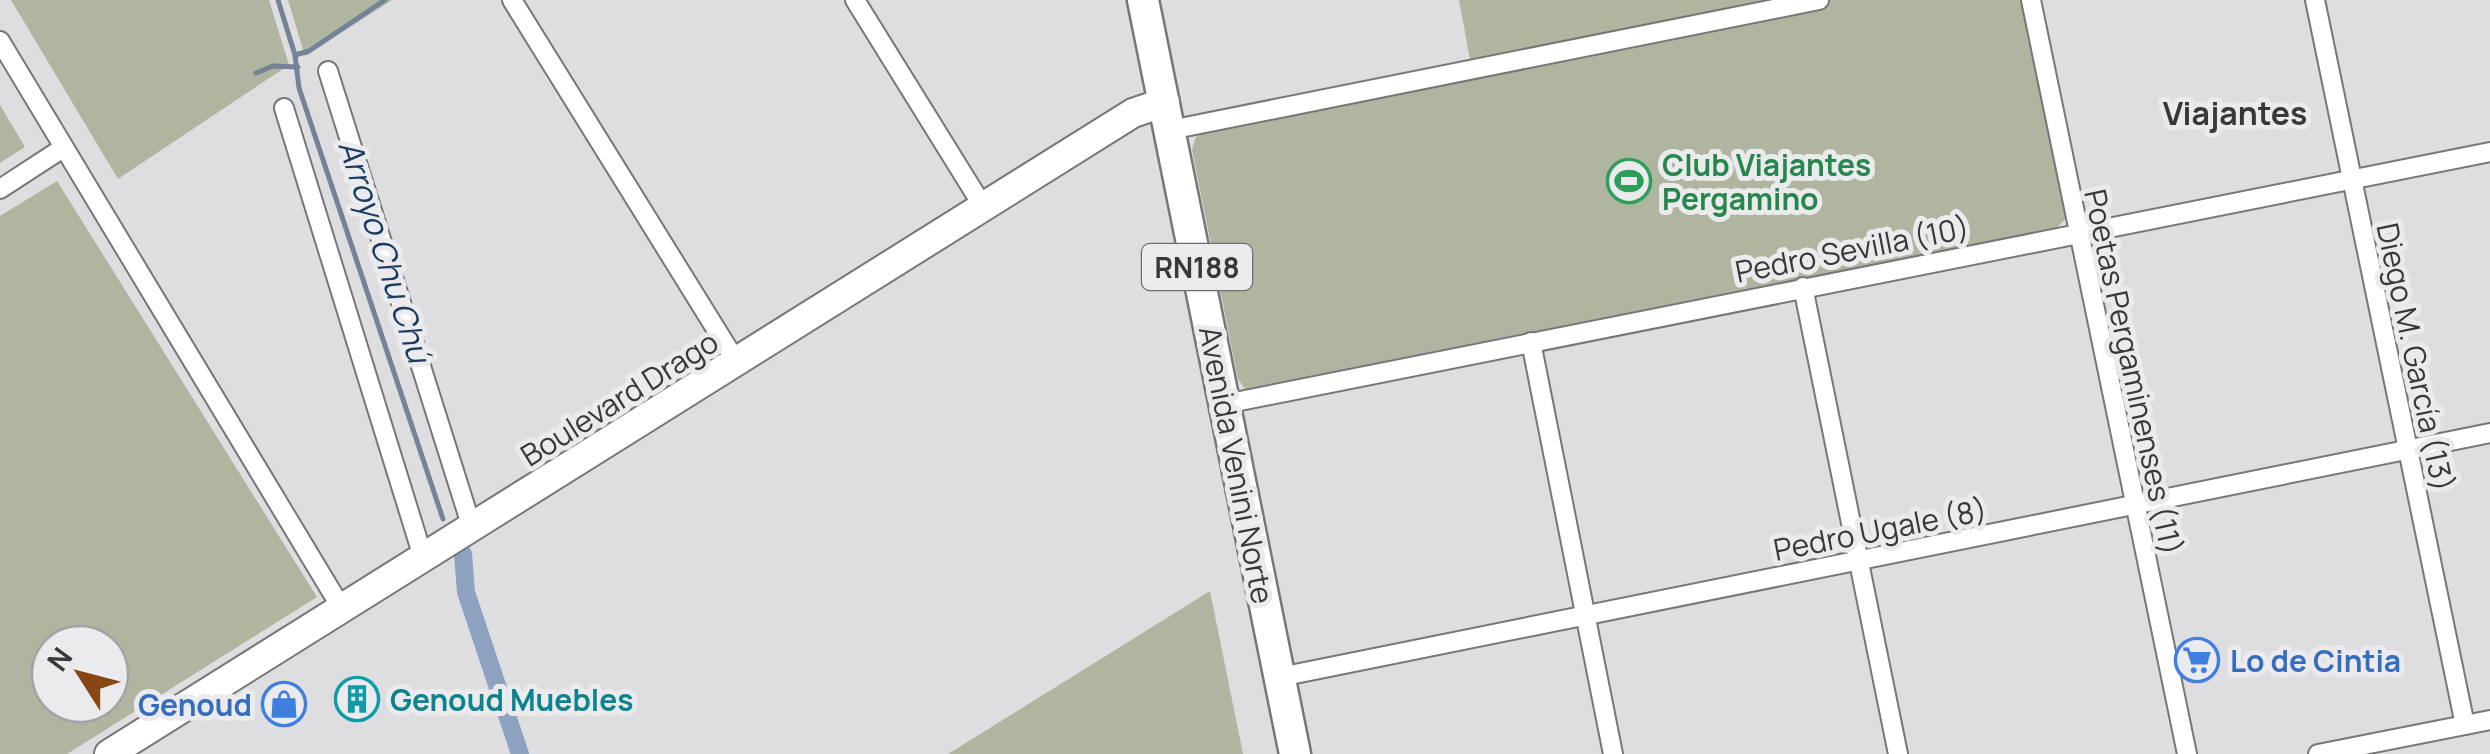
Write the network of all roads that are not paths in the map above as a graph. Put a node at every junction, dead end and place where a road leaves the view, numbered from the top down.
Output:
1 (512, 0) edge
2 (855, 0) edge
3 (1143, 0) edge
4 (1820, 0) edge
5 (2031, 0) edge
6 (2315, 0) edge
7 (0, 41) edge
8 (328, 71) dead end
9 (284, 108) dead end
10 (1167, 116) junction
11 (63, 148) junction
12 (2490, 152) edge
13 (2351, 179) junction
14 (0, 188) edge
15 (984, 208) junction
16 (2078, 233) junction
17 (1803, 287) junction
18 (1531, 342) junction
19 (737, 362) junction
20 (1225, 404) junction
21 (2490, 433) edge
22 (2406, 449) junction
23 (2133, 507) junction
24 (470, 529) junction
25 (430, 553) junction
26 (1860, 561) junction
27 (342, 609) junction
28 (1586, 615) junction
29 (1280, 677) junction
30 (2490, 720) edge
31 (2465, 725) junction
32 (109, 754) edge
33 (1296, 754) edge
34 (1613, 754) edge
35 (1898, 754) edge
36 (2187, 754) edge
37 (2318, 754) edge

1 - 19 street
2 - 15 street
3 - 10 highway, Avenida Venini Norte / RN188
4 - 10 street
5 - 16 street, Poetas Pergaminenses (11)
6 - 13 street, Diego M. García (13)
7 - 11 street
8 - 24 street
9 - 25 street
10 - 15 main road, Boulevard Drago
10 - 20 highway, Avenida Venini Norte / RN188
11 - 14 street
11 - 27 street
12 - 13 street, Pedro Sevilla (10)
13 - 16 street, Pedro Sevilla (10)
13 - 22 street, Diego M. García (13)
15 - 19 main road, Boulevard Drago
16 - 17 street, Pedro Sevilla (10)
16 - 23 street, Poetas Pergaminenses (11)
17 - 18 street, Pedro Sevilla (10)
17 - 26 street
18 - 20 street, Pedro Sevilla (10)
18 - 28 street
19 - 24 main road, Boulevard Drago
20 - 29 highway, Avenida Venini Norte / RN188
21 - 22 street, Pedro Ugale (8)
22 - 23 street, Pedro Ugale (8)
22 - 31 street, Diego M. García (13)
23 - 26 street, Pedro Ugale (8)
23 - 36 street, Poetas Pergaminenses (11)
24 - 25 main road, Boulevard Drago
25 - 27 main road, Boulevard Drago
26 - 28 street, Pedro Ugale (8)
26 - 35 street
27 - 32 main road, Boulevard Drago
28 - 29 street, Pedro Ugale (8)
28 - 34 street
29 - 33 highway, Avenida Venini Norte / RN188
30 - 31 street
31 - 37 street

